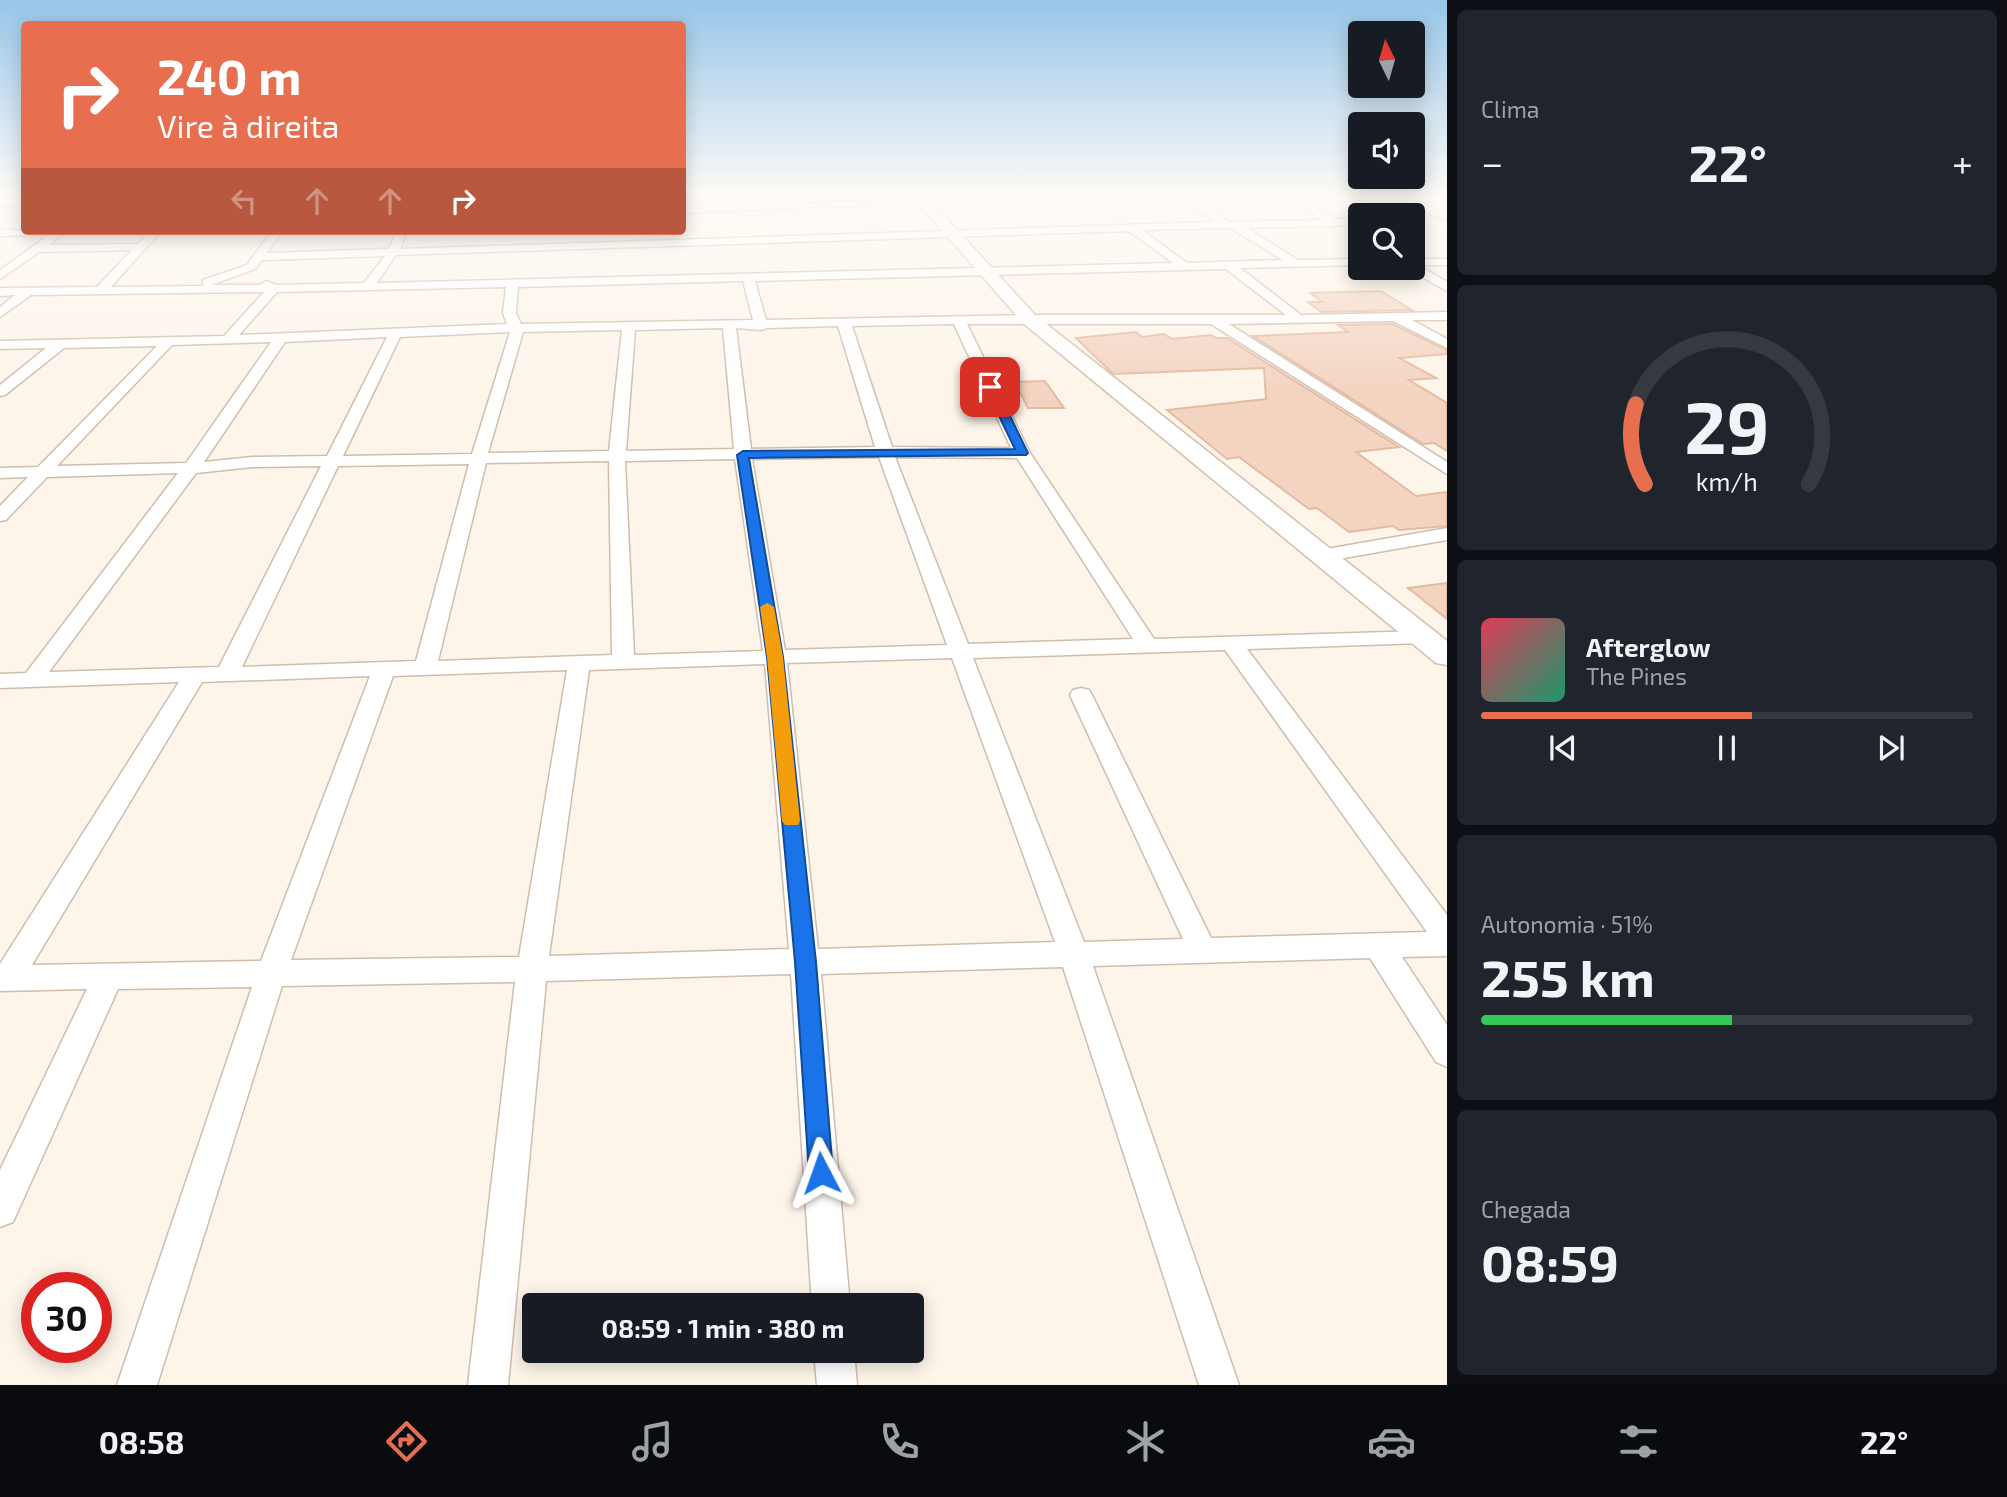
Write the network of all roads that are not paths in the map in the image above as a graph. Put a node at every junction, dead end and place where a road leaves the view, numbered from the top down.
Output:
1 (18, 262) edge
2 (127, 262) edge
3 (255, 262) junction
4 (260, 262) edge
5 (386, 262) edge
6 (585, 262) edge
7 (650, 262) edge
8 (976, 262) edge
9 (1179, 262) edge
10 (1348, 262) edge
11 (1447, 262) edge
12 (1296, 263) joint
13 (1425, 264) edge
14 (1228, 265) junction
15 (1184, 266) junction
16 (984, 271) junction
17 (1425, 273) edge
18 (0, 275) edge
19 (748, 277) junction
20 (513, 282) junction
21 (368, 286) junction
22 (1447, 287) edge
23 (274, 288) junction
24 (102, 289) junction
25 (189, 289) junction
26 (29, 291) junction
27 (0, 292) edge
28 (0, 313) edge
29 (1447, 316) edge
30 (1395, 317) junction
31 (1028, 319) junction
32 (1299, 319) junction
33 (1214, 320) junction
34 (959, 321) junction
35 (844, 323) junction
36 (761, 326) junction
37 (729, 327) junction
38 (518, 328) junction
39 (629, 328) junction
40 (396, 332) junction
41 (281, 338) junction
42 (228, 340) junction
43 (169, 341) junction
44 (60, 344) junction
45 (1447, 344) edge
46 (0, 345) edge
47 (0, 392) edge
48 (885, 452) junction
49 (1022, 453) junction
50 (743, 455) junction
51 (617, 458) junction
52 (478, 460) junction
53 (334, 461) junction
54 (191, 468) junction
55 (1447, 469) edge
56 (42, 472) junction
57 (0, 473) edge
58 (0, 516) edge
59 (1447, 534) edge
60 (1321, 556) junction
61 (1423, 637) junction
62 (1231, 643) junction
63 (1147, 645) junction
64 (960, 651) junction
65 (1447, 656) edge
66 (775, 657) junction
67 (622, 661) junction
68 (579, 663) junction
69 (425, 668) junction
70 (384, 669) junction
71 (227, 674) junction
72 (195, 675) junction
73 (32, 680) junction
74 (0, 681) edge
75 (1081, 695) dead end
76 (1447, 937) edge
77 (1447, 944) edge
78 (1378, 946) junction
79 (1203, 951) junction
80 (1074, 954) junction
81 (805, 962) junction
82 (532, 969) junction
83 (271, 974) junction
84 (108, 977) junction
85 (4, 978) edge
86 (1447, 1052) edge
87 (0, 1209) edge
88 (830, 1293) edge
89 (835, 1363) edge
90 (137, 1385) edge
91 (488, 1385) edge
92 (837, 1385) edge
93 (1219, 1385) edge

1 - 18 street
2 - 24 street
3 - 4 street
3 - 23 street
3 - 25 street
5 - 21 street
6 - 20 street
7 - 19 street
8 - 16 street
9 - 15 street
10 - 12 street
11 - 13 street
12 - 14 street
14 - 15 street
14 - 32 street
15 - 16 street
16 - 19 street
16 - 31 street
17 - 22 street
19 - 36 street
20 - 21 street
20 - 38 street
21 - 23 street
23 - 25 street
23 - 42 street
24 - 25 street
24 - 26 street
26 - 27 street
26 - 28 street
29 - 30 street
30 - 32 street
30 - 45 street
31 - 33 street
31 - 34 street
31 - 60 street
32 - 33 street
33 - 55 street
34 - 35 street
34 - 49 street
35 - 36 street
35 - 48 street
36 - 37 street
37 - 39 street
37 - 50 street
38 - 39 street
38 - 40 street
38 - 52 street
39 - 51 street
40 - 41 street
40 - 53 street
41 - 42 street
41 - 54 street
42 - 43 street
43 - 44 street
43 - 56 street
44 - 46 street
44 - 47 street
48 - 49 street
48 - 50 street
48 - 64 street
49 - 63 street
50 - 51 street
50 - 66 street
51 - 52 street
51 - 67 street
52 - 53 street
52 - 69 street
53 - 54 street
53 - 71 street
54 - 56 street
54 - 73 street
56 - 57 street
56 - 58 street
59 - 60 street
60 - 61 street
61 - 62 street
61 - 65 street
62 - 63 street
62 - 76 street
63 - 64 street
64 - 66 street
64 - 80 street
66 - 67 street
66 - 81 street
67 - 68 street
68 - 69 street
68 - 82 street
69 - 70 street
70 - 71 street
70 - 83 street
71 - 72 street
72 - 73 street
72 - 85 street
73 - 74 street
75 - 79 street
77 - 78 street
78 - 79 street
78 - 86 street
79 - 80 street
80 - 81 street
80 - 93 street
81 - 82 street
81 - 88 street
82 - 83 street
82 - 91 street
83 - 84 street
83 - 90 street
84 - 85 street
84 - 87 street
89 - 92 street

